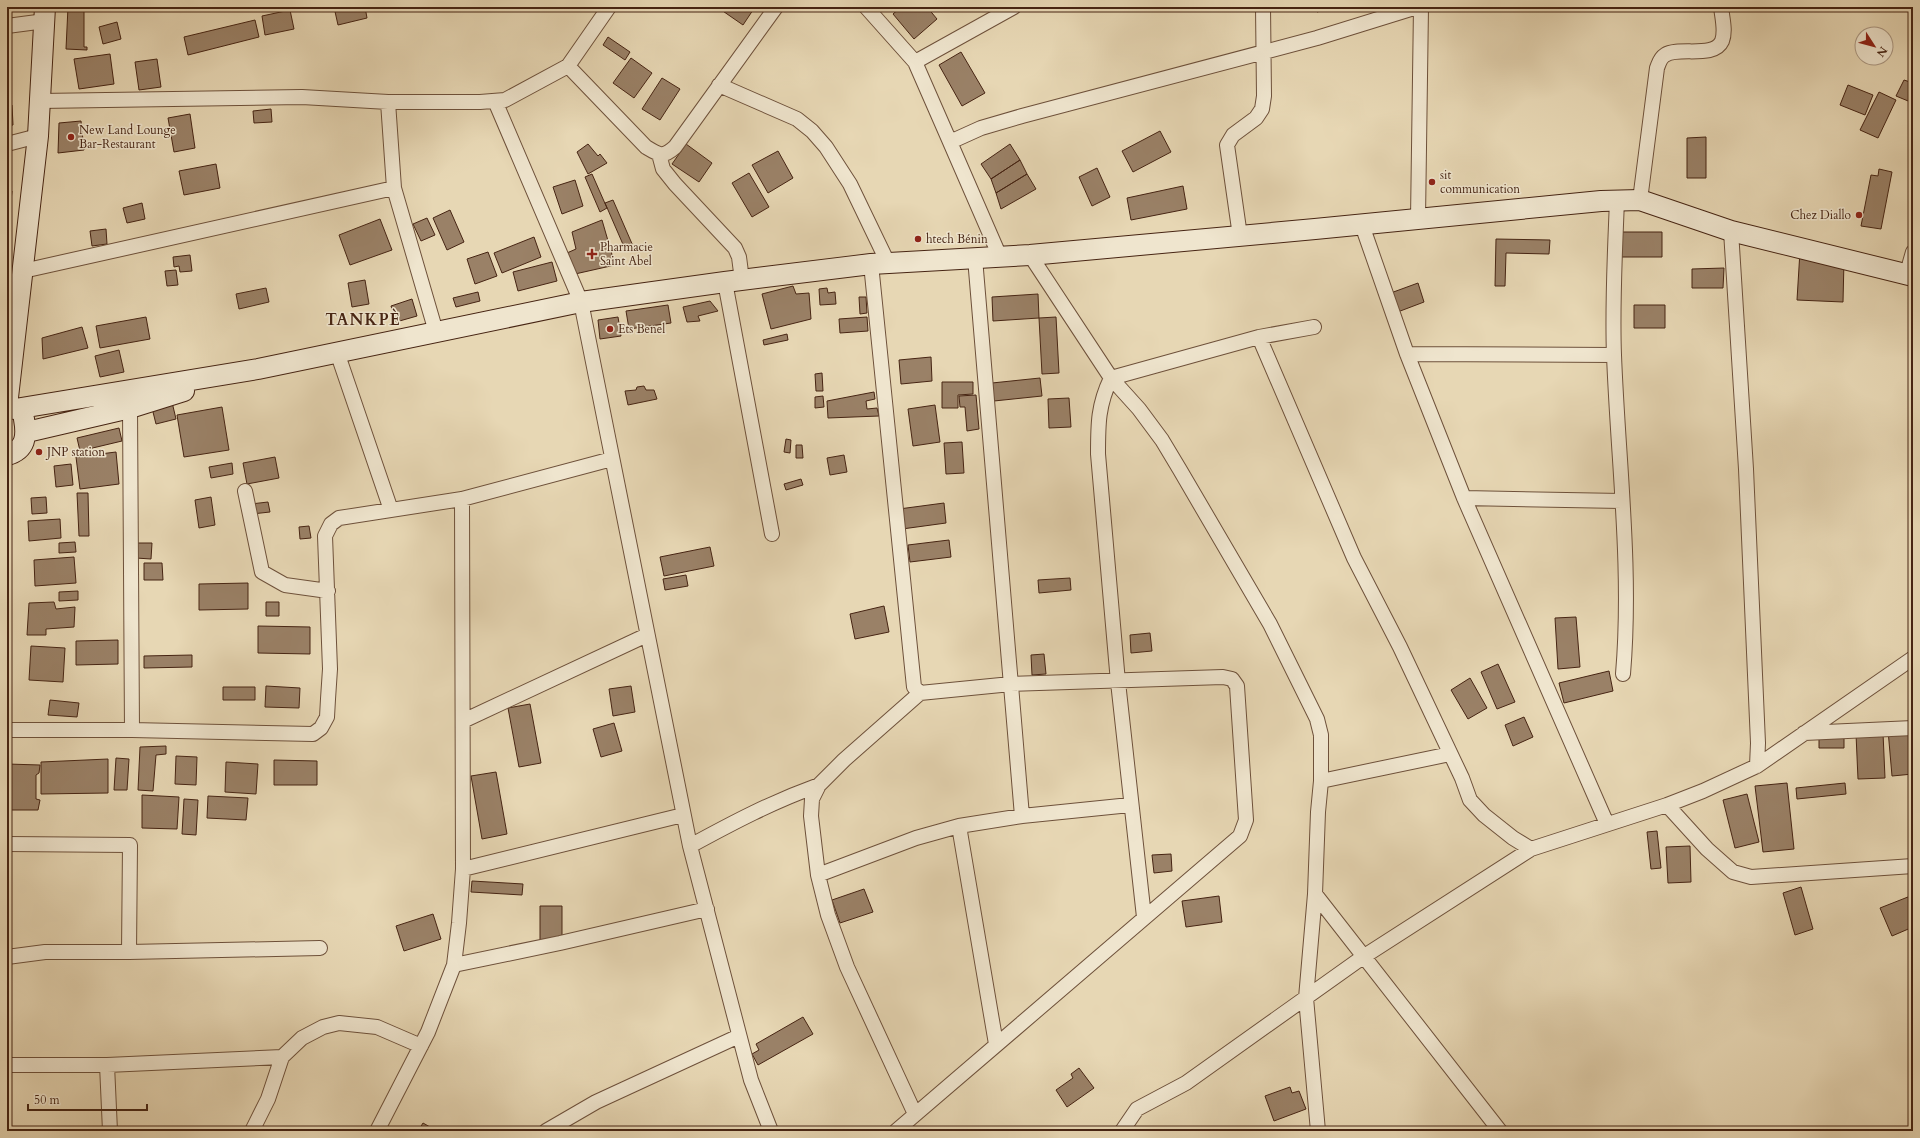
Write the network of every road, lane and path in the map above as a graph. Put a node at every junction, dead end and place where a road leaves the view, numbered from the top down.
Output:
1 (609, 7) edge
2 (776, 7) edge
3 (866, 7) edge
4 (1014, 7) edge
5 (1263, 7) edge
6 (1417, 7) edge
7 (1421, 7) edge
8 (1721, 7) edge
9 (45, 14) edge
10 (7, 26) edge
11 (1264, 51) junction
12 (914, 62) junction
13 (568, 66) junction
14 (719, 85) junction
15 (495, 101) junction
16 (40, 102) junction
17 (388, 102) junction
18 (38, 136) junction
19 (950, 142) junction
20 (7, 144) edge
21 (659, 154) junction
22 (394, 188) junction
23 (1617, 200) junction
24 (1640, 200) junction
25 (1418, 218) junction
26 (1362, 225) junction
27 (1731, 231) junction
28 (1240, 236) junction
29 (1913, 252) edge
30 (1030, 255) junction
31 (1000, 257) junction
32 (975, 258) junction
33 (879, 264) junction
34 (23, 271) junction
35 (1910, 275) edge
36 (734, 281) junction
37 (581, 302) junction
38 (1314, 327) dead end
39 (436, 332) junction
40 (1259, 337) junction
41 (337, 352) junction
42 (1407, 354) junction
43 (1614, 355) junction
44 (258, 369) junction
45 (1111, 378) junction
46 (10, 407) edge
47 (130, 408) junction
48 (27, 432) junction
49 (7, 455) edge
50 (612, 459) junction
51 (245, 491) dead end
52 (1464, 498) junction
53 (462, 499) junction
54 (1622, 501) junction
55 (391, 510) junction
56 (772, 534) dead end
57 (328, 590) junction
58 (647, 635) junction
59 (1913, 658) edge
60 (1623, 674) dead end
61 (1118, 682) junction
62 (1011, 684) junction
63 (920, 693) junction
64 (463, 721) junction
65 (1913, 728) edge
66 (7, 730) edge
67 (132, 730) junction
68 (1804, 733) junction
69 (1450, 754) junction
70 (1757, 766) junction
71 (1321, 781) junction
72 (819, 785) junction
73 (1668, 804) junction
74 (1130, 805) junction
75 (683, 815) junction
76 (1022, 816) junction
77 (1607, 824) junction
78 (959, 826) junction
79 (7, 844) edge
80 (690, 846) junction
81 (1531, 849) junction
82 (1913, 866) edge
83 (463, 869) junction
84 (818, 875) junction
85 (1315, 894) junction
86 (707, 909) junction
87 (1144, 917) junction
88 (320, 948) dead end
89 (129, 952) junction
90 (7, 957) edge
91 (1363, 957) junction
92 (454, 965) junction
93 (1306, 998) junction
94 (739, 1036) junction
95 (996, 1044) junction
96 (422, 1046) junction
97 (282, 1057) junction
98 (107, 1065) junction
99 (7, 1066) edge
100 (915, 1114) junction
101 (110, 1131) edge
102 (252, 1131) edge
103 (377, 1131) edge
104 (546, 1131) edge
105 (771, 1131) edge
106 (896, 1131) edge
107 (1122, 1131) edge
108 (1318, 1131) edge
109 (1500, 1131) edge

1 - 13 street
2 - 14 street
3 - 12 street
4 - 12 street
5 - 11 street
6 - 11 street
7 - 25 street
8 - 24 street
9 - 10 street
9 - 16 street
11 - 19 street
11 - 28 street
12 - 19 street
13 - 15 street
13 - 21 street
14 - 21 street
14 - 33 street
15 - 17 street
15 - 37 street
16 - 17 street
16 - 18 street
17 - 22 street
18 - 20 street
18 - 34 street
19 - 31 street
21 - 36 street
22 - 34 street
22 - 39 street
23 - 24 street
23 - 25 street
23 - 43 street
24 - 27 street
25 - 26 street
26 - 28 street
26 - 42 street
27 - 35 street
27 - 70 street
28 - 30 street
29 - 35 street
30 - 31 street
30 - 45 street
31 - 32 street
32 - 33 street
32 - 62 street
33 - 36 street
33 - 63 street
34 - 46 street
36 - 37 street
36 - 56 street
37 - 39 street
37 - 50 street
38 - 40 street
39 - 41 street
40 - 45 street
40 - 69 street
41 - 44 street
41 - 55 street
42 - 43 street
42 - 52 street
43 - 54 street
44 - 46 street
44 - 47 street
45 - 61 street
45 - 71 street
46 - 48 street
47 - 48 street
47 - 67 street
48 - 49 street
50 - 53 street
50 - 58 street
51 - 57 street
52 - 54 street
52 - 77 street
53 - 55 street
53 - 64 street
54 - 60 street
55 - 57 street
57 - 67 street
58 - 64 street
58 - 75 street
59 - 68 street
61 - 62 street
61 - 74 street
61 - 87 street
62 - 63 street
62 - 76 street
63 - 72 street
64 - 83 street
65 - 68 street
66 - 67 street
68 - 70 street
69 - 71 street
69 - 81 street
70 - 73 street
71 - 85 street
72 - 80 street
72 - 84 street
73 - 77 street
73 - 82 street
74 - 76 street
74 - 87 street
75 - 80 street
75 - 83 street
76 - 78 street
77 - 81 street
78 - 84 street
78 - 95 street
79 - 89 street
80 - 86 street
81 - 91 street
83 - 92 street
84 - 100 street
85 - 91 street
85 - 93 street
86 - 92 street
86 - 94 street
87 - 95 street
88 - 89 street
89 - 90 street
91 - 93 street
91 - 109 street
92 - 96 street
93 - 107 street
93 - 108 street
94 - 104 street
94 - 105 street
95 - 100 street
96 - 97 street
96 - 103 street
97 - 98 street
97 - 102 street
98 - 99 street
98 - 101 street
100 - 106 street

